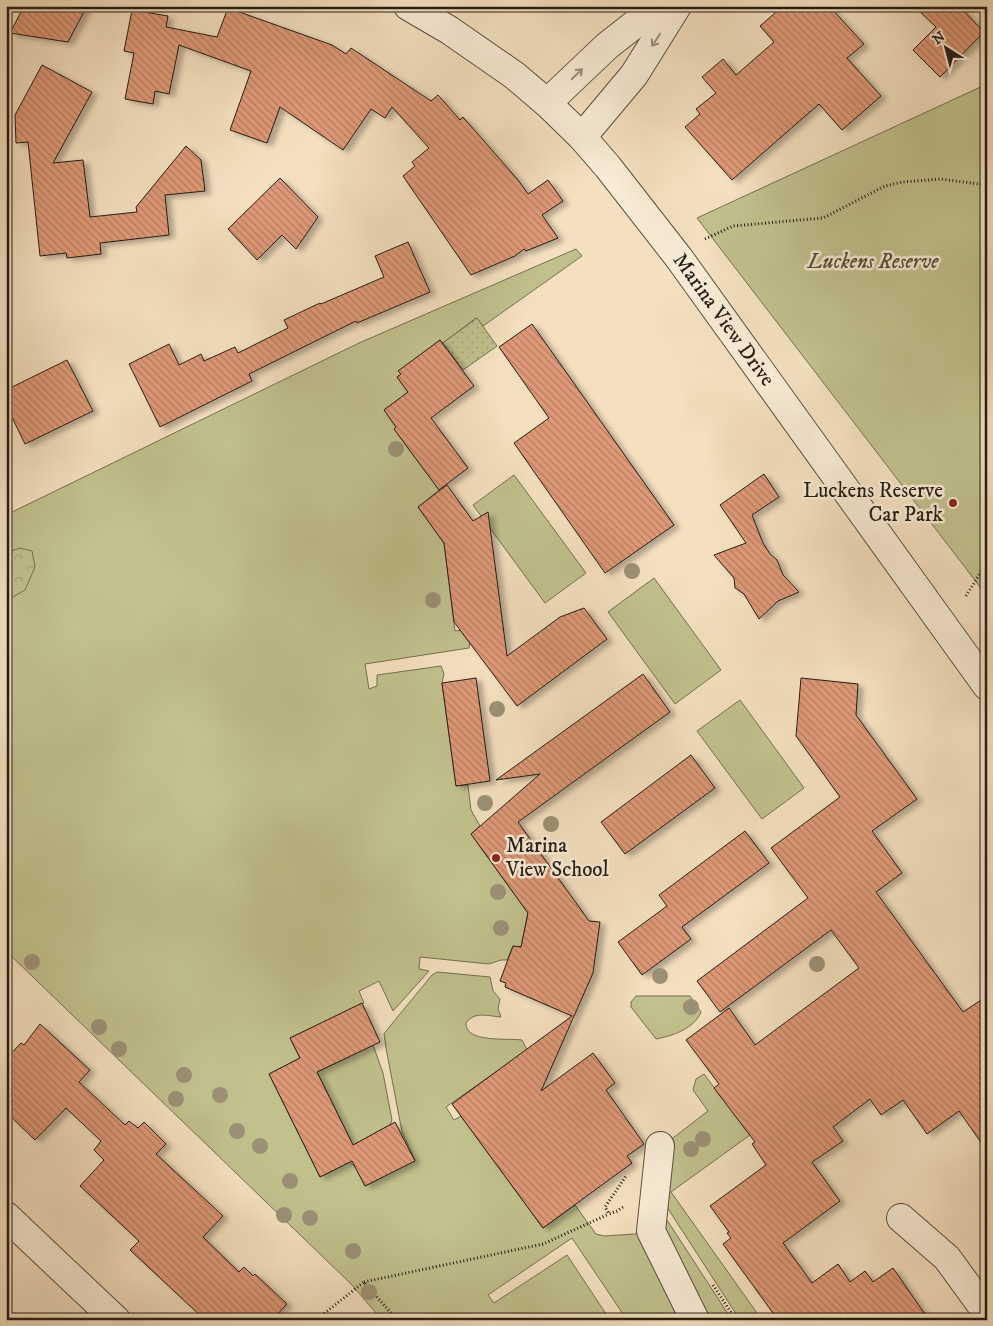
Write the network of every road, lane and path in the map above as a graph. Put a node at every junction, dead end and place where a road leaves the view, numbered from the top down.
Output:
1 (408, 6) edge
2 (658, 6) edge
3 (677, 6) edge
4 (547, 102) junction
5 (582, 137) junction
6 (987, 185) edge
7 (705, 239) dead end
8 (987, 562) edge
9 (966, 596) dead end
10 (987, 686) edge
11 (660, 1146) dead end
12 (608, 1214) dead end
13 (6, 1216) edge
14 (901, 1218) dead end
15 (364, 1282) junction
16 (987, 1314) edge
17 (116, 1320) edge
18 (316, 1320) edge
19 (397, 1320) edge
20 (695, 1320) edge

1 - 4 street, Marina View Drive
4 -> 2 street
3 -> 5 street
4 - 5 street, Marina View Drive
5 - 10 street, Marina View Drive
6 - 7 path
8 - 9 path
11 - 20 street
12 - 15 path
13 - 17 street
14 - 16 street
15 - 18 path
15 - 19 path

